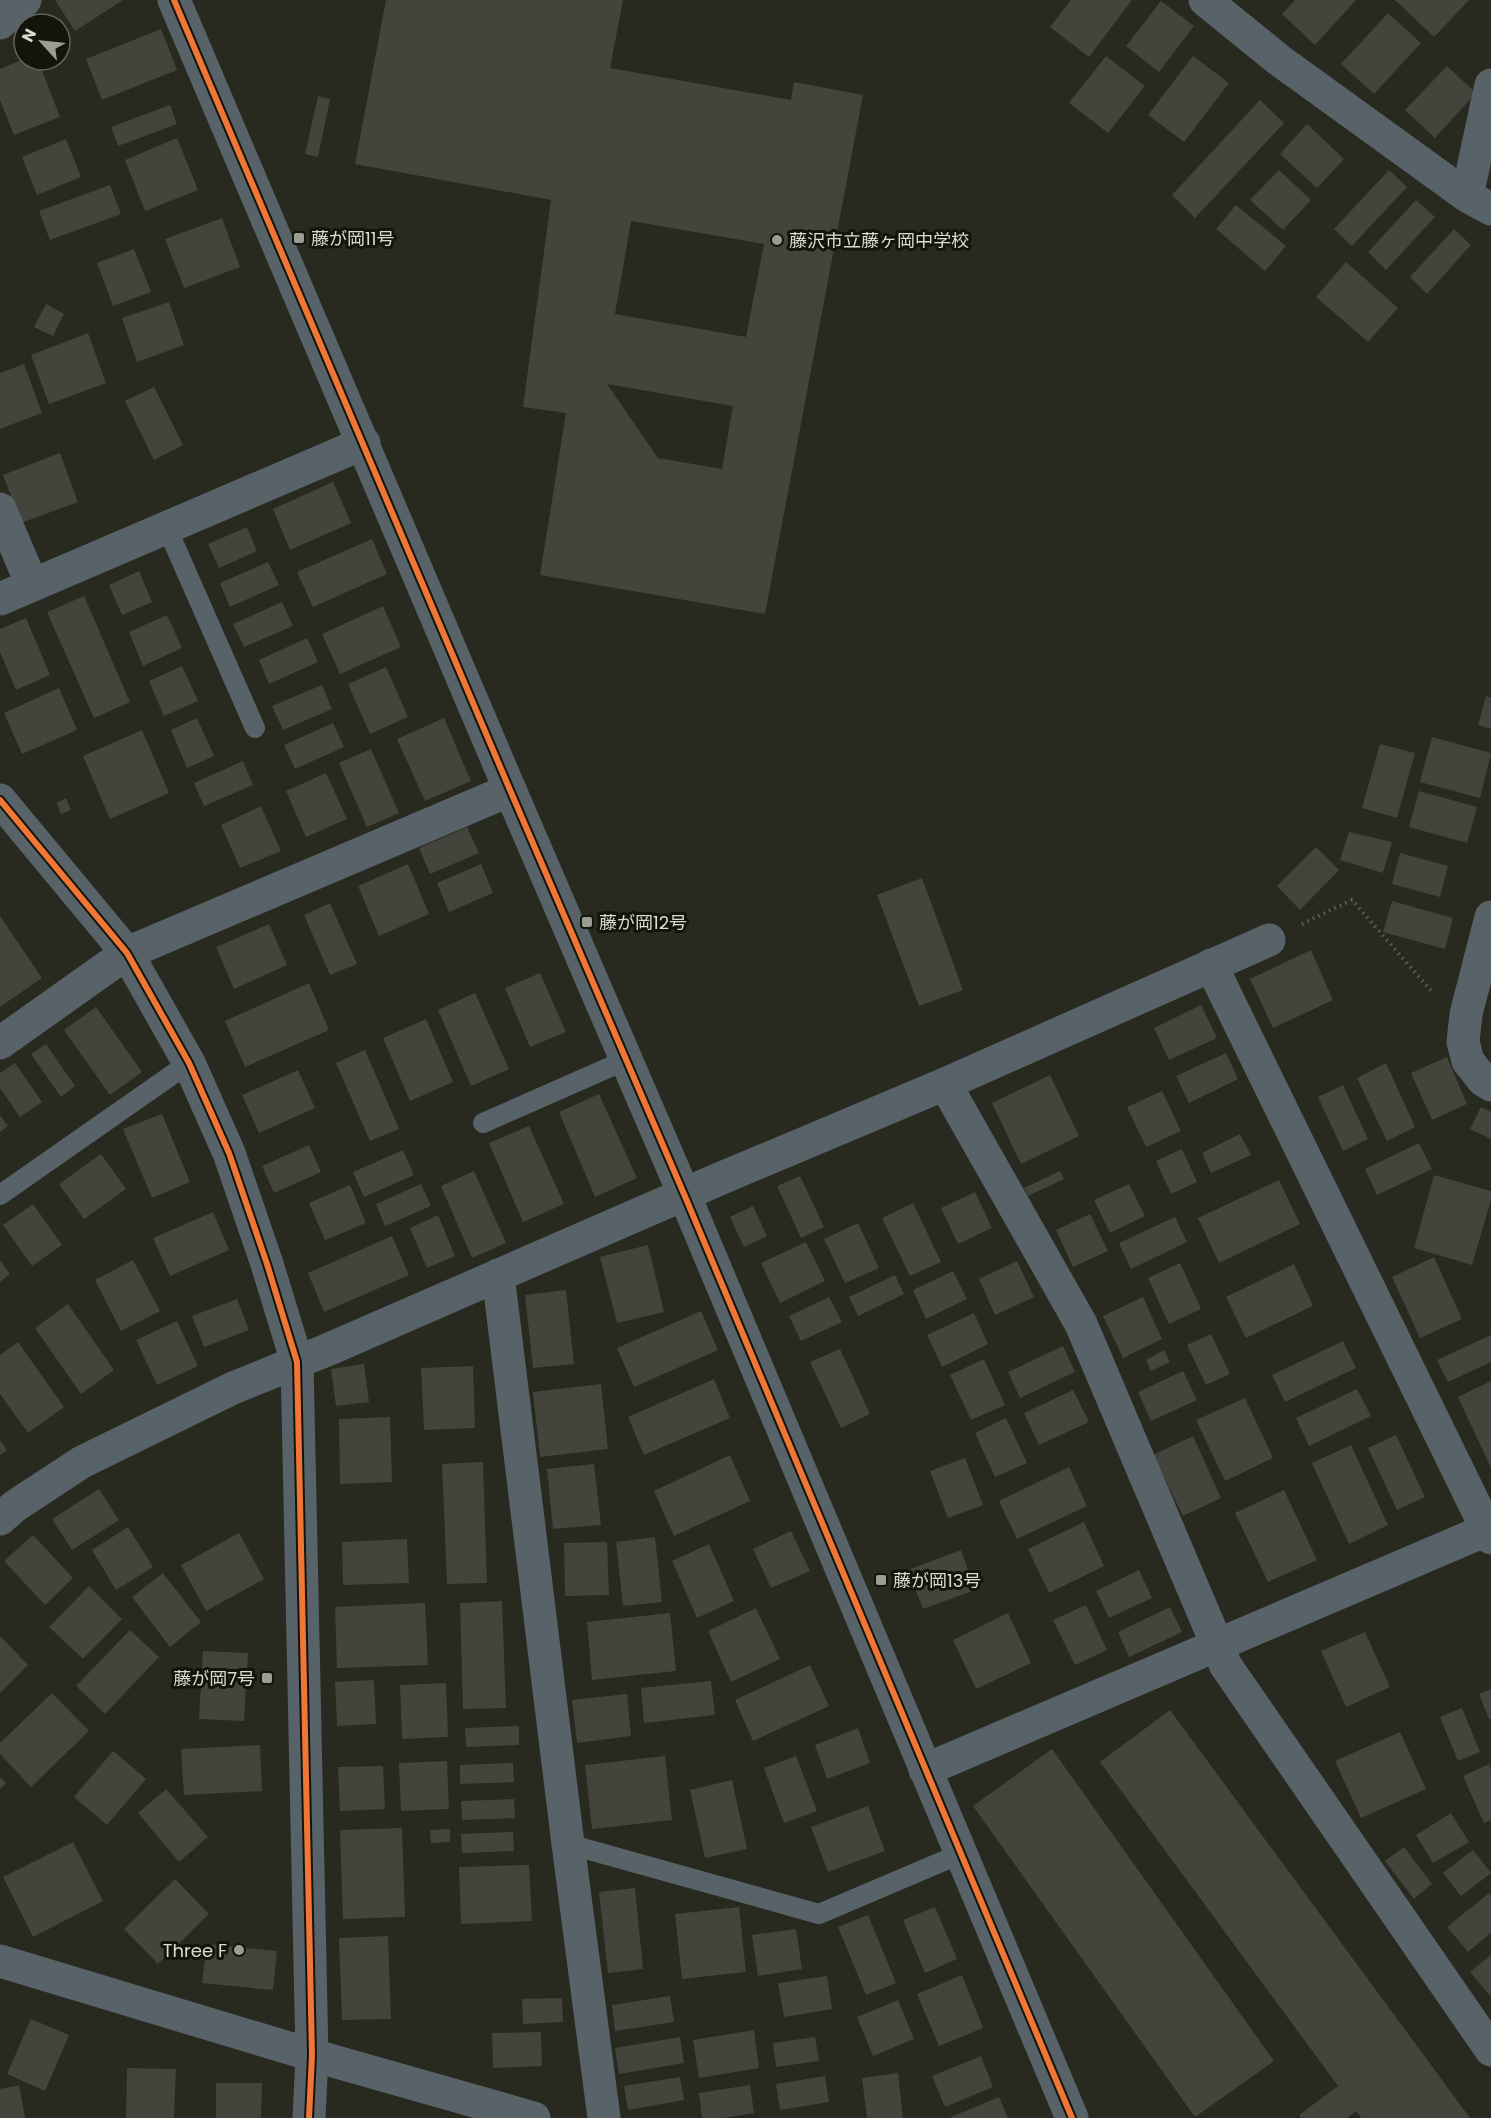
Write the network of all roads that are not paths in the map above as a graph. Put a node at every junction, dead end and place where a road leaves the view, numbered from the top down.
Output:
1 (26, 0) edge
2 (174, 0) edge
3 (1205, 0) edge
4 (0, 23) edge
5 (1491, 85) edge
6 (1479, 202) edge
7 (364, 443) junction
8 (0, 509) edge
9 (167, 528) junction
10 (33, 585) junction
11 (0, 599) edge
12 (255, 728) dead end
13 (510, 790) junction
14 (0, 800) edge
15 (1491, 918) edge
16 (1269, 940) road end
17 (128, 953) junction
18 (1211, 965) junction
19 (0, 1043) edge
20 (626, 1060) junction
21 (189, 1063) junction
22 (945, 1084) junction
23 (1491, 1084) edge
24 (483, 1123) dead end
25 (684, 1194) junction
26 (0, 1196) edge
27 (498, 1275) junction
28 (297, 1362) junction
29 (0, 1519) edge
30 (1490, 1532) edge
31 (1216, 1646) junction
32 (925, 1770) junction
33 (568, 1844) junction
34 (960, 1854) junction
35 (0, 1961) edge
36 (1491, 2050) edge
37 (312, 2055) junction
38 (309, 2118) edge
39 (534, 2118) edge
40 (604, 2118) edge
41 (1072, 2118) edge

1 - 4 street
2 - 7 street
3 - 6 street
5 - 6 street
7 - 9 street
7 - 13 street
8 - 10 street
9 - 10 street
9 - 12 lane
10 - 11 street
13 - 17 street
13 - 20 street
14 - 17 street
15 - 23 street
16 - 18 street
17 - 19 street
17 - 21 street
18 - 22 street
18 - 30 street
20 - 24 lane
20 - 25 street
21 - 26 lane
21 - 28 street
22 - 25 street
22 - 31 street
25 - 27 street
25 - 32 street
27 - 28 street
27 - 33 street
28 - 29 street
28 - 37 street
30 - 31 street
31 - 32 street
31 - 36 street
32 - 34 street
33 - 34 lane
33 - 40 street
34 - 41 street
35 - 37 street
37 - 38 street
37 - 39 street

